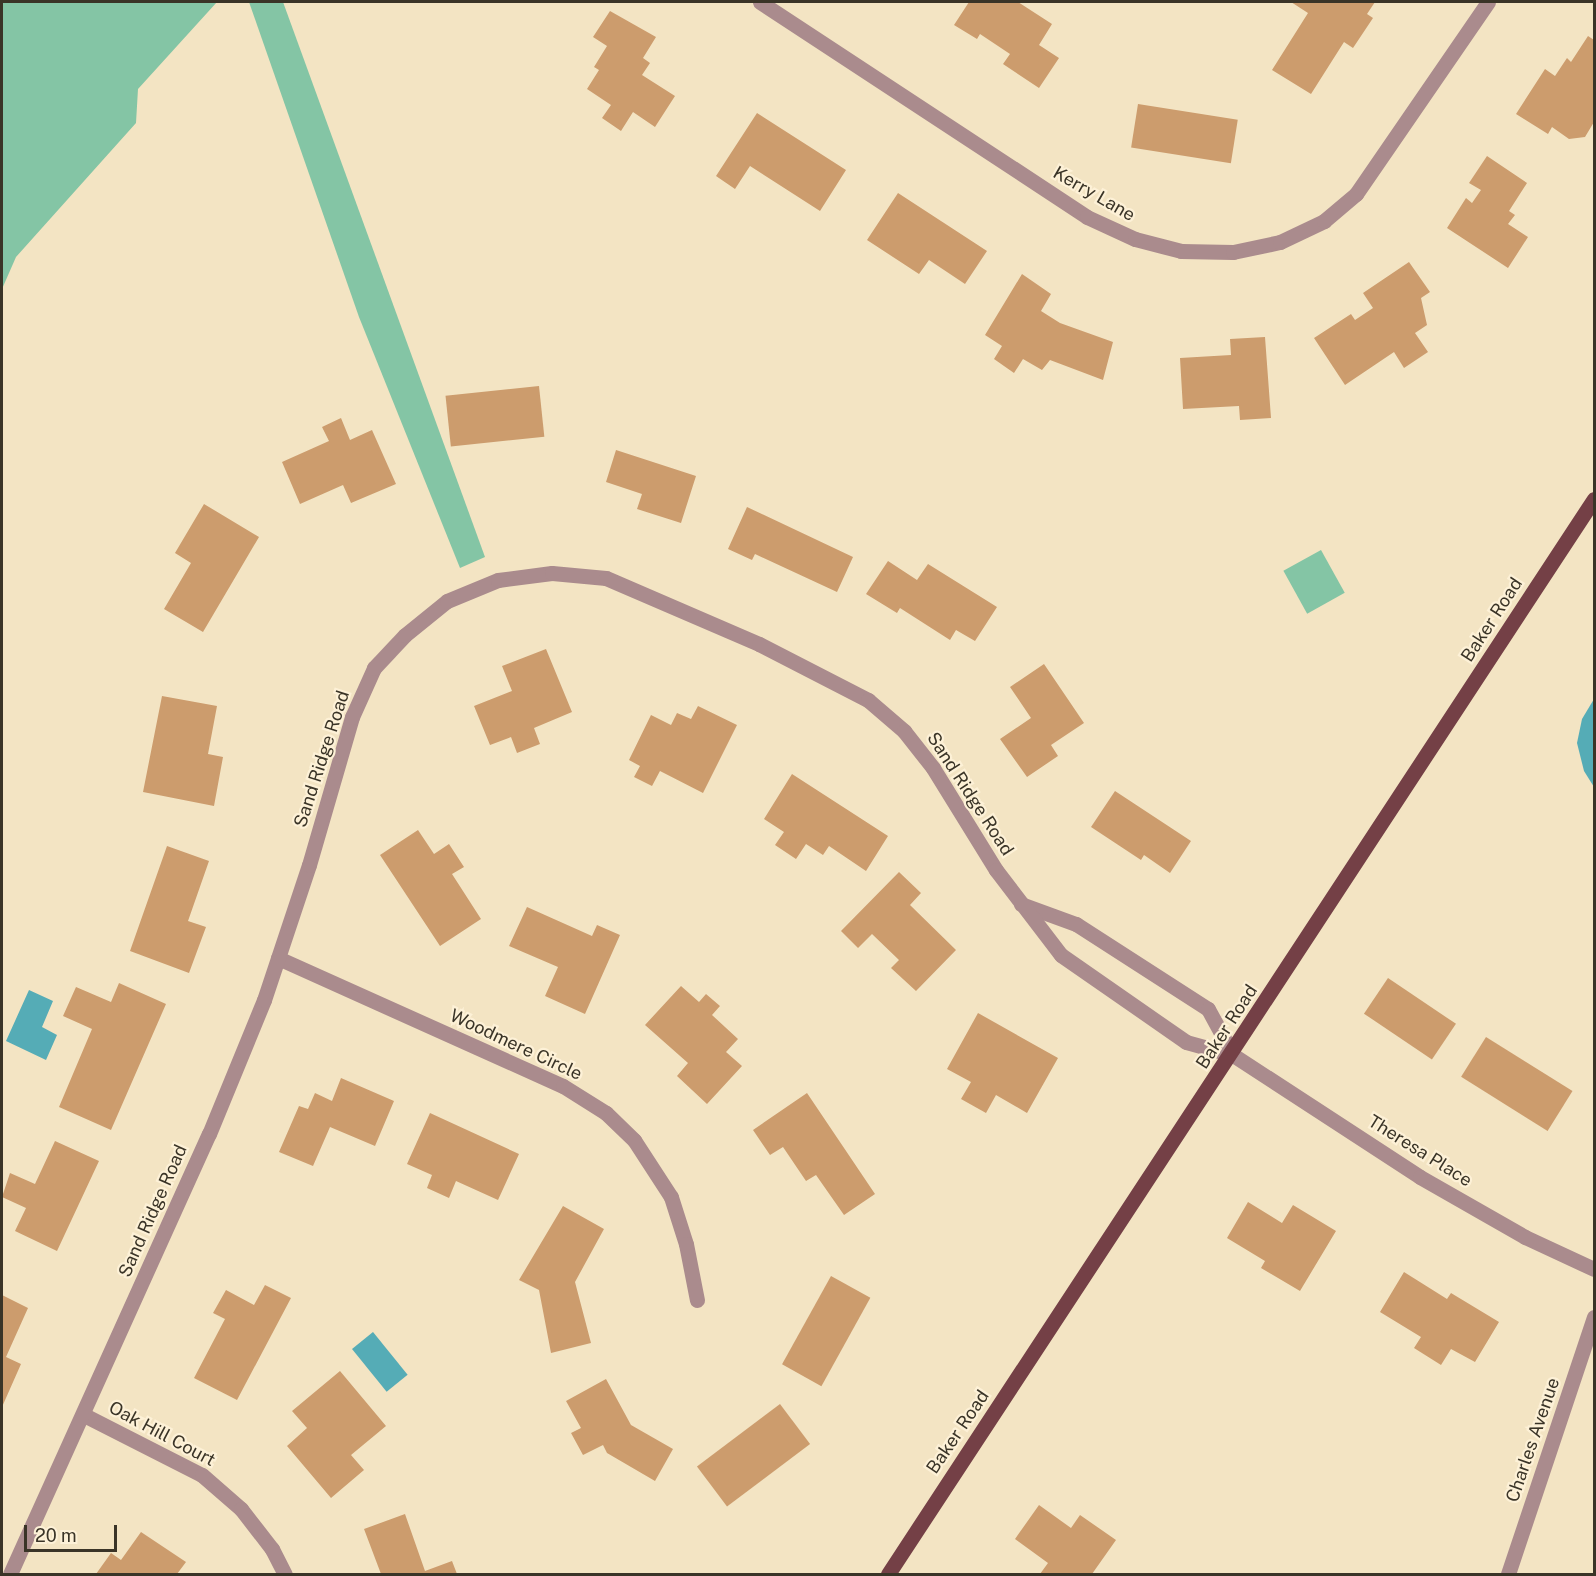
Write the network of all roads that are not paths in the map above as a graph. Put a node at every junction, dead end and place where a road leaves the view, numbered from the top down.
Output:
1 (760, 2) edge
2 (1488, 2) edge
3 (1594, 499) edge
4 (1021, 904) junction
5 (278, 957) junction
6 (1233, 1055) junction
7 (1594, 1269) edge
8 (696, 1300) dead end
9 (1594, 1317) edge
10 (84, 1415) junction
11 (10, 1575) edge
12 (285, 1575) edge
13 (888, 1575) edge
14 (1508, 1575) edge

1 - 2 street, Kerry Lane
3 - 6 main road, Baker Road
4 - 5 street, Sand Ridge Road
4 - 6 street, Sand Ridge Road
4 - 6 street
5 - 8 street, Woodmere Circle
5 - 10 street, Sand Ridge Road
6 - 7 street, Theresa Place
6 - 13 main road, Baker Road
9 - 14 street, Charles Avenue
10 - 11 street, Sand Ridge Road
10 - 12 street, Oak Hill Court

